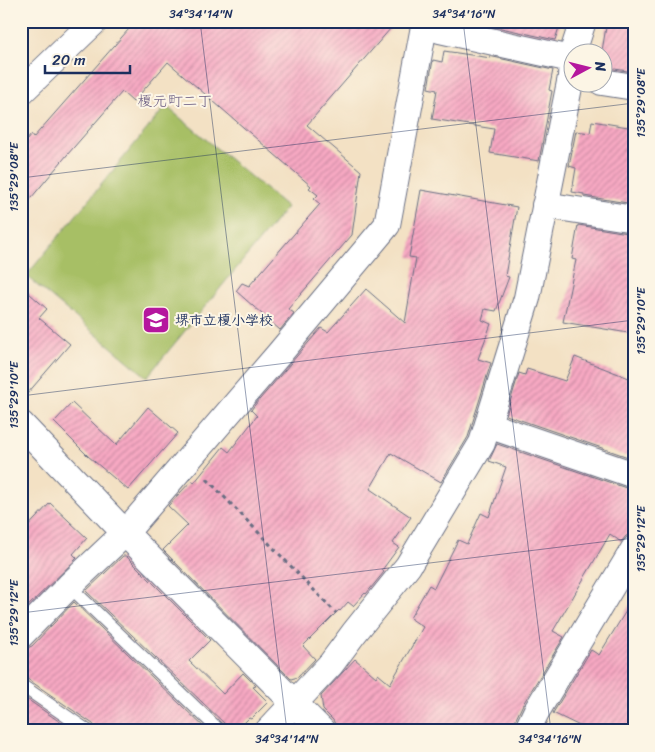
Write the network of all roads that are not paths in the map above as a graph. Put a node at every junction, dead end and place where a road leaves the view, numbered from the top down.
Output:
1 (95, 21) edge
2 (583, 21) edge
3 (434, 24) edge
4 (578, 42) edge
5 (562, 61) edge
6 (612, 84) edge
7 (634, 88) edge
8 (21, 92) edge
9 (567, 92) edge
10 (545, 206) junction
11 (634, 220) edge
12 (21, 424) edge
13 (488, 425) junction
14 (634, 475) edge
15 (126, 533) junction
16 (634, 549) edge
17 (68, 586) junction
18 (21, 635) edge
19 (21, 685) edge
20 (295, 702) junction
21 (88, 731) edge
22 (220, 731) edge
23 (268, 731) edge
24 (322, 731) edge
25 (527, 731) edge

1 - 8 street
2 - 4 street
3 - 5 street
3 - 15 street
6 - 7 street
9 - 10 street
10 - 11 street
10 - 13 street
12 - 15 street
13 - 14 street
13 - 20 street
15 - 17 street
15 - 20 street
16 - 25 street
17 - 18 street
17 - 22 lane
19 - 21 lane
20 - 23 street
20 - 24 street

